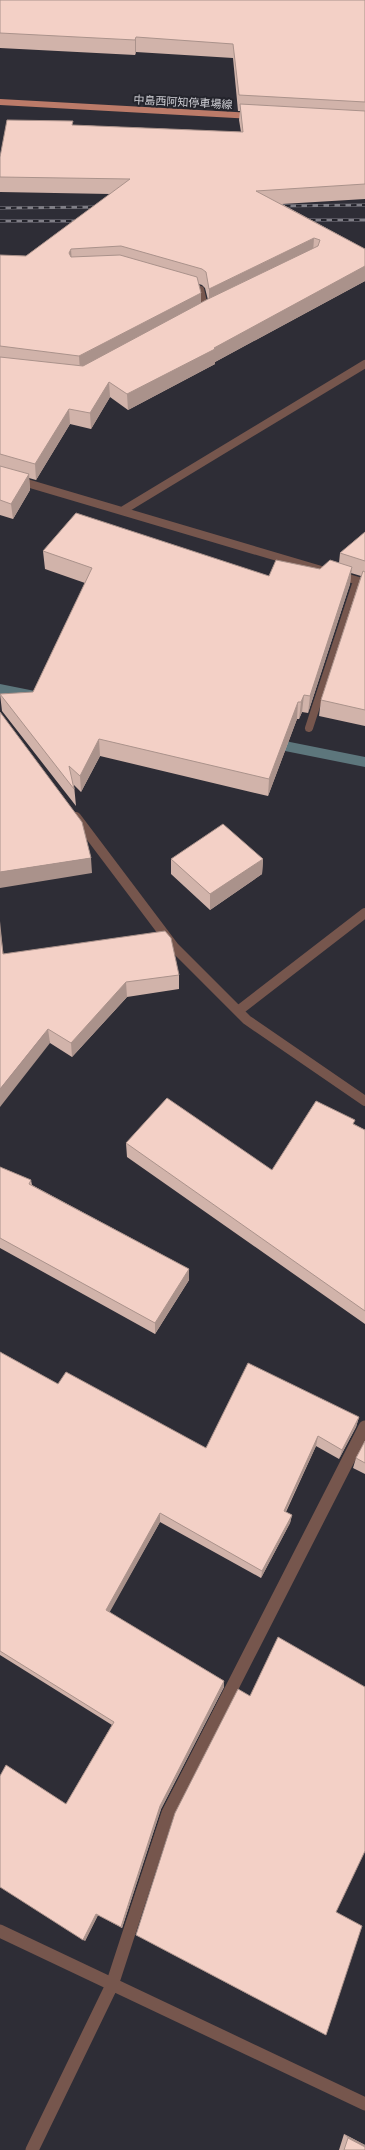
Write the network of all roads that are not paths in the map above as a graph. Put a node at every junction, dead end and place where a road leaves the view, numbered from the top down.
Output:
1 (0, 102) edge
2 (257, 116) edge
3 (179, 283) edge
4 (199, 315) edge
5 (365, 364) edge
6 (0, 475) edge
7 (122, 511) junction
8 (361, 582) edge
9 (309, 728) dead end
10 (71, 810) edge
11 (365, 913) edge
12 (238, 1011) junction
13 (365, 1101) edge
14 (365, 1427) edge
15 (0, 1931) edge
16 (112, 1985) junction
17 (365, 2104) edge
18 (32, 2150) edge

1 - 2 main road, 中島西阿知停車場線
3 - 4 street
5 - 7 street
6 - 7 street
7 - 8 street
8 - 9 street
10 - 12 street
11 - 12 street
12 - 13 street
14 - 16 street
15 - 16 street
16 - 17 street
16 - 18 street

